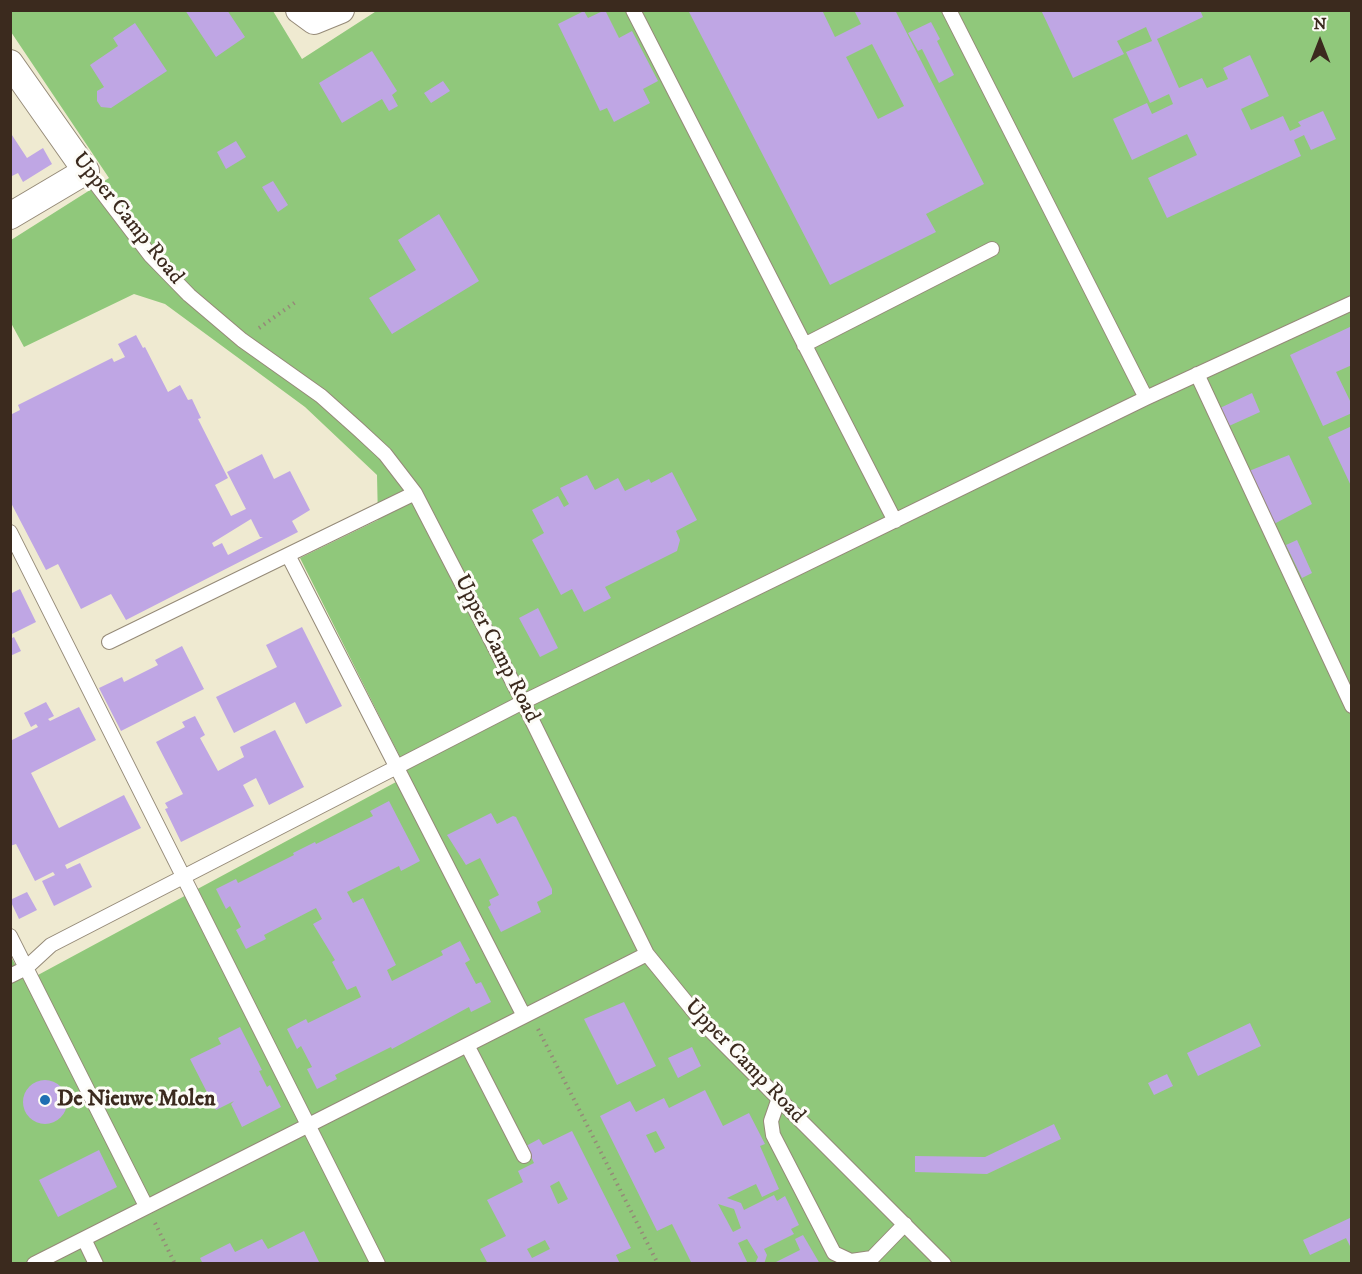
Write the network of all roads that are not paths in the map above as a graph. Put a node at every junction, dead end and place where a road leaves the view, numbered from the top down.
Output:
1 (341, 10) edge
2 (633, 10) edge
3 (949, 10) edge
4 (307, 16) edge
5 (10, 63) edge
6 (86, 171) junction
7 (10, 216) edge
8 (992, 249) dead end
9 (1352, 303) edge
10 (804, 345) junction
11 (1197, 374) junction
12 (1146, 398) junction
13 (416, 493) junction
14 (895, 520) junction
15 (10, 532) edge
16 (288, 555) junction
17 (109, 642) dead end
18 (523, 702) junction
19 (1352, 706) edge
20 (396, 767) junction
21 (183, 876) junction
22 (10, 936) edge
23 (647, 954) junction
24 (26, 968) junction
25 (10, 976) edge
26 (524, 1016) junction
27 (467, 1045) junction
28 (779, 1098) junction
29 (308, 1125) junction
30 (524, 1156) dead end
31 (146, 1206) junction
32 (905, 1224) junction
33 (84, 1239) junction
34 (34, 1263) edge
35 (96, 1263) edge
36 (378, 1263) edge
37 (944, 1263) edge

1 - 4 street
2 - 10 lane
3 - 12 lane
5 - 6 street, Upper Camp Road
6 - 7 street
6 - 13 lane, Upper Camp Road
8 - 10 lane
9 - 11 lane
10 - 14 lane
11 - 12 lane
11 - 19 lane
12 - 14 lane
13 - 16 lane
13 - 18 lane, Upper Camp Road
14 - 18 lane
15 - 21 lane
16 - 17 lane
16 - 20 lane
18 - 20 lane
18 - 23 lane, Upper Camp Road
20 - 21 lane
20 - 26 lane
21 - 24 lane
21 - 29 lane
22 - 24 lane
23 - 26 lane
23 - 28 lane, Upper Camp Road
24 - 25 lane
24 - 31 lane
26 - 27 lane
27 - 29 lane
27 - 30 lane
28 - 32 lane, Upper Camp Road
28 - 32 lane
29 - 31 lane
29 - 36 lane
31 - 33 lane
32 - 37 lane, Upper Camp Road
33 - 34 lane
33 - 35 lane

